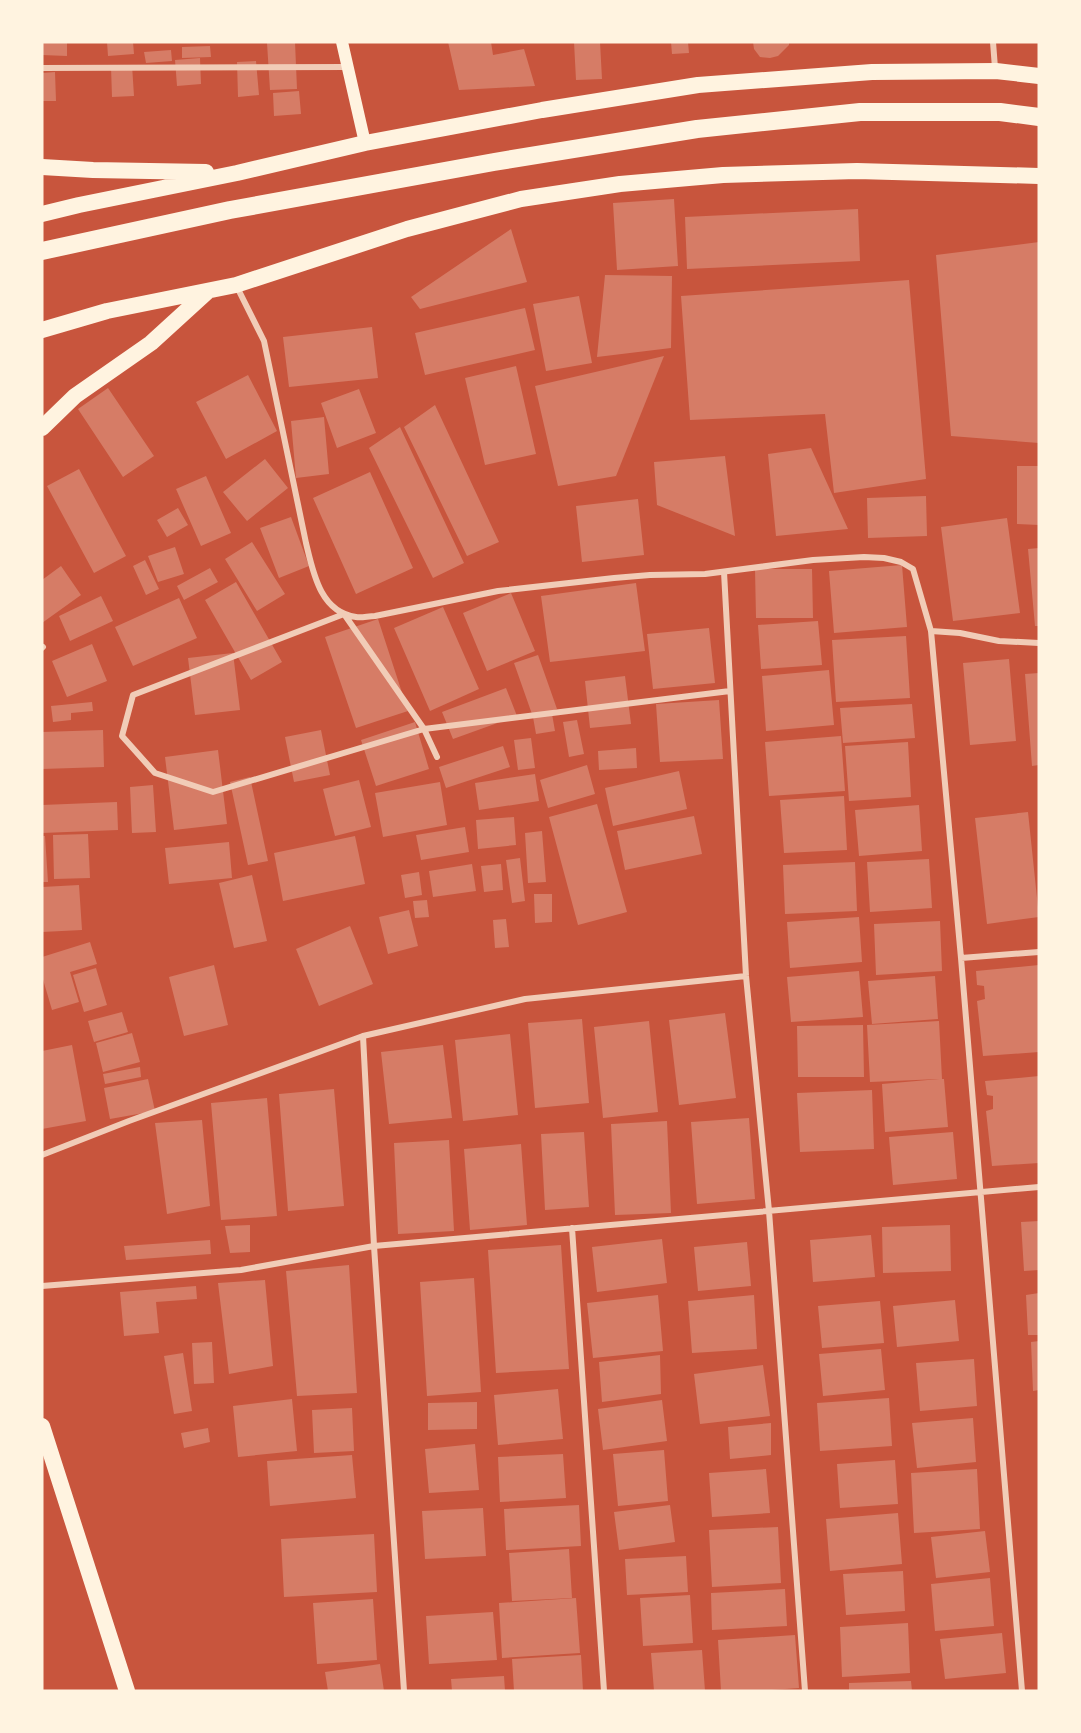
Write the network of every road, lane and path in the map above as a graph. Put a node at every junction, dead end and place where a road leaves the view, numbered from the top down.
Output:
1 (342, 42) edge
2 (993, 42) edge
3 (348, 67) junction
4 (42, 68) edge
5 (996, 71) junction
6 (1039, 76) edge
7 (1039, 117) edge
8 (365, 143) junction
9 (42, 167) edge
10 (237, 172) junction
11 (1039, 176) edge
12 (42, 214) edge
13 (42, 251) edge
14 (236, 285) junction
15 (208, 291) junction
16 (42, 330) edge
17 (42, 428) edge
18 (724, 572) junction
19 (344, 614) junction
20 (931, 632) junction
21 (1039, 643) edge
22 (730, 691) junction
23 (424, 729) junction
24 (437, 757) dead end
25 (1039, 952) edge
26 (962, 958) junction
27 (746, 976) junction
28 (363, 1036) junction
29 (42, 1155) edge
30 (1039, 1187) edge
31 (981, 1192) junction
32 (769, 1211) junction
33 (572, 1228) junction
34 (374, 1246) junction
35 (42, 1286) edge
36 (42, 1426) edge
37 (127, 1691) edge
38 (404, 1691) edge
39 (604, 1691) edge
40 (805, 1691) edge
41 (1022, 1691) edge

1 - 3 main road
2 - 5 street
3 - 4 street
3 - 8 main road
5 - 6 highway
5 - 8 highway
7 - 13 highway
8 - 10 highway
9 - 10 highway
10 - 12 highway
11 - 14 highway
14 - 15 highway
14 - 19 street
15 - 16 highway
15 - 17 highway
18 - 19 street
18 - 20 street
18 - 22 street
19 - 23 street
19 - 23 street
20 - 21 street
20 - 26 street
22 - 23 street
22 - 27 street
23 - 24 street
25 - 26 street
26 - 31 street
27 - 28 street
27 - 32 street
28 - 29 street
28 - 34 street
30 - 31 street
31 - 32 street
31 - 41 street
32 - 33 street
32 - 40 street
33 - 34 street
33 - 39 street
34 - 35 street
34 - 38 street
36 - 37 highway

